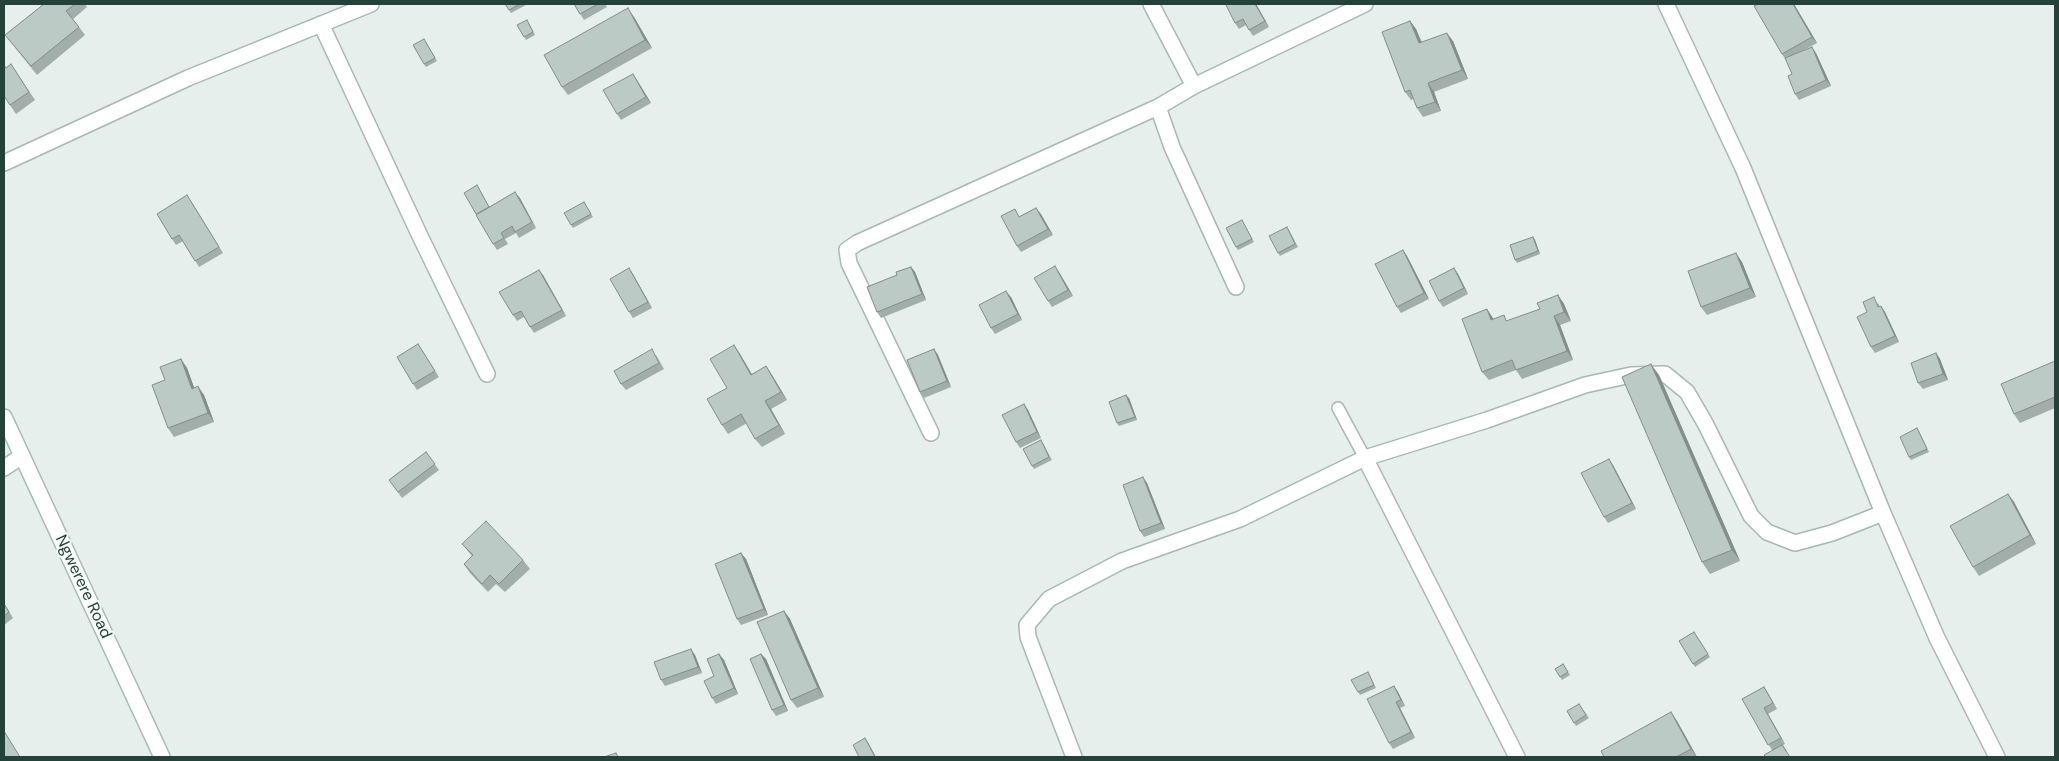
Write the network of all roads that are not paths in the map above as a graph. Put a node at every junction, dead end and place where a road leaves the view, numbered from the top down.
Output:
1 (371, 4) edge
2 (1151, 4) edge
3 (1365, 4) edge
4 (1666, 4) edge
5 (321, 24) junction
6 (1194, 86) junction
7 (1158, 107) junction
8 (4, 163) edge
9 (1236, 287) dead end
10 (487, 374) dead end
11 (1338, 408) dead end
12 (4, 418) edge
13 (931, 433) dead end
14 (22, 456) junction
15 (1366, 458) junction
16 (4, 468) edge
17 (1883, 513) junction
18 (162, 757) edge
19 (1074, 757) edge
20 (1517, 757) edge
21 (1997, 757) edge

1 - 5 street
2 - 6 street
3 - 6 street
4 - 17 street
5 - 8 street
5 - 10 street
6 - 7 street
7 - 9 street
7 - 13 street
11 - 15 lane
12 - 14 street, Ngwerere Road
14 - 16 street
14 - 18 street, Ngwerere Road
15 - 17 street
15 - 19 street
15 - 20 street
17 - 21 street

